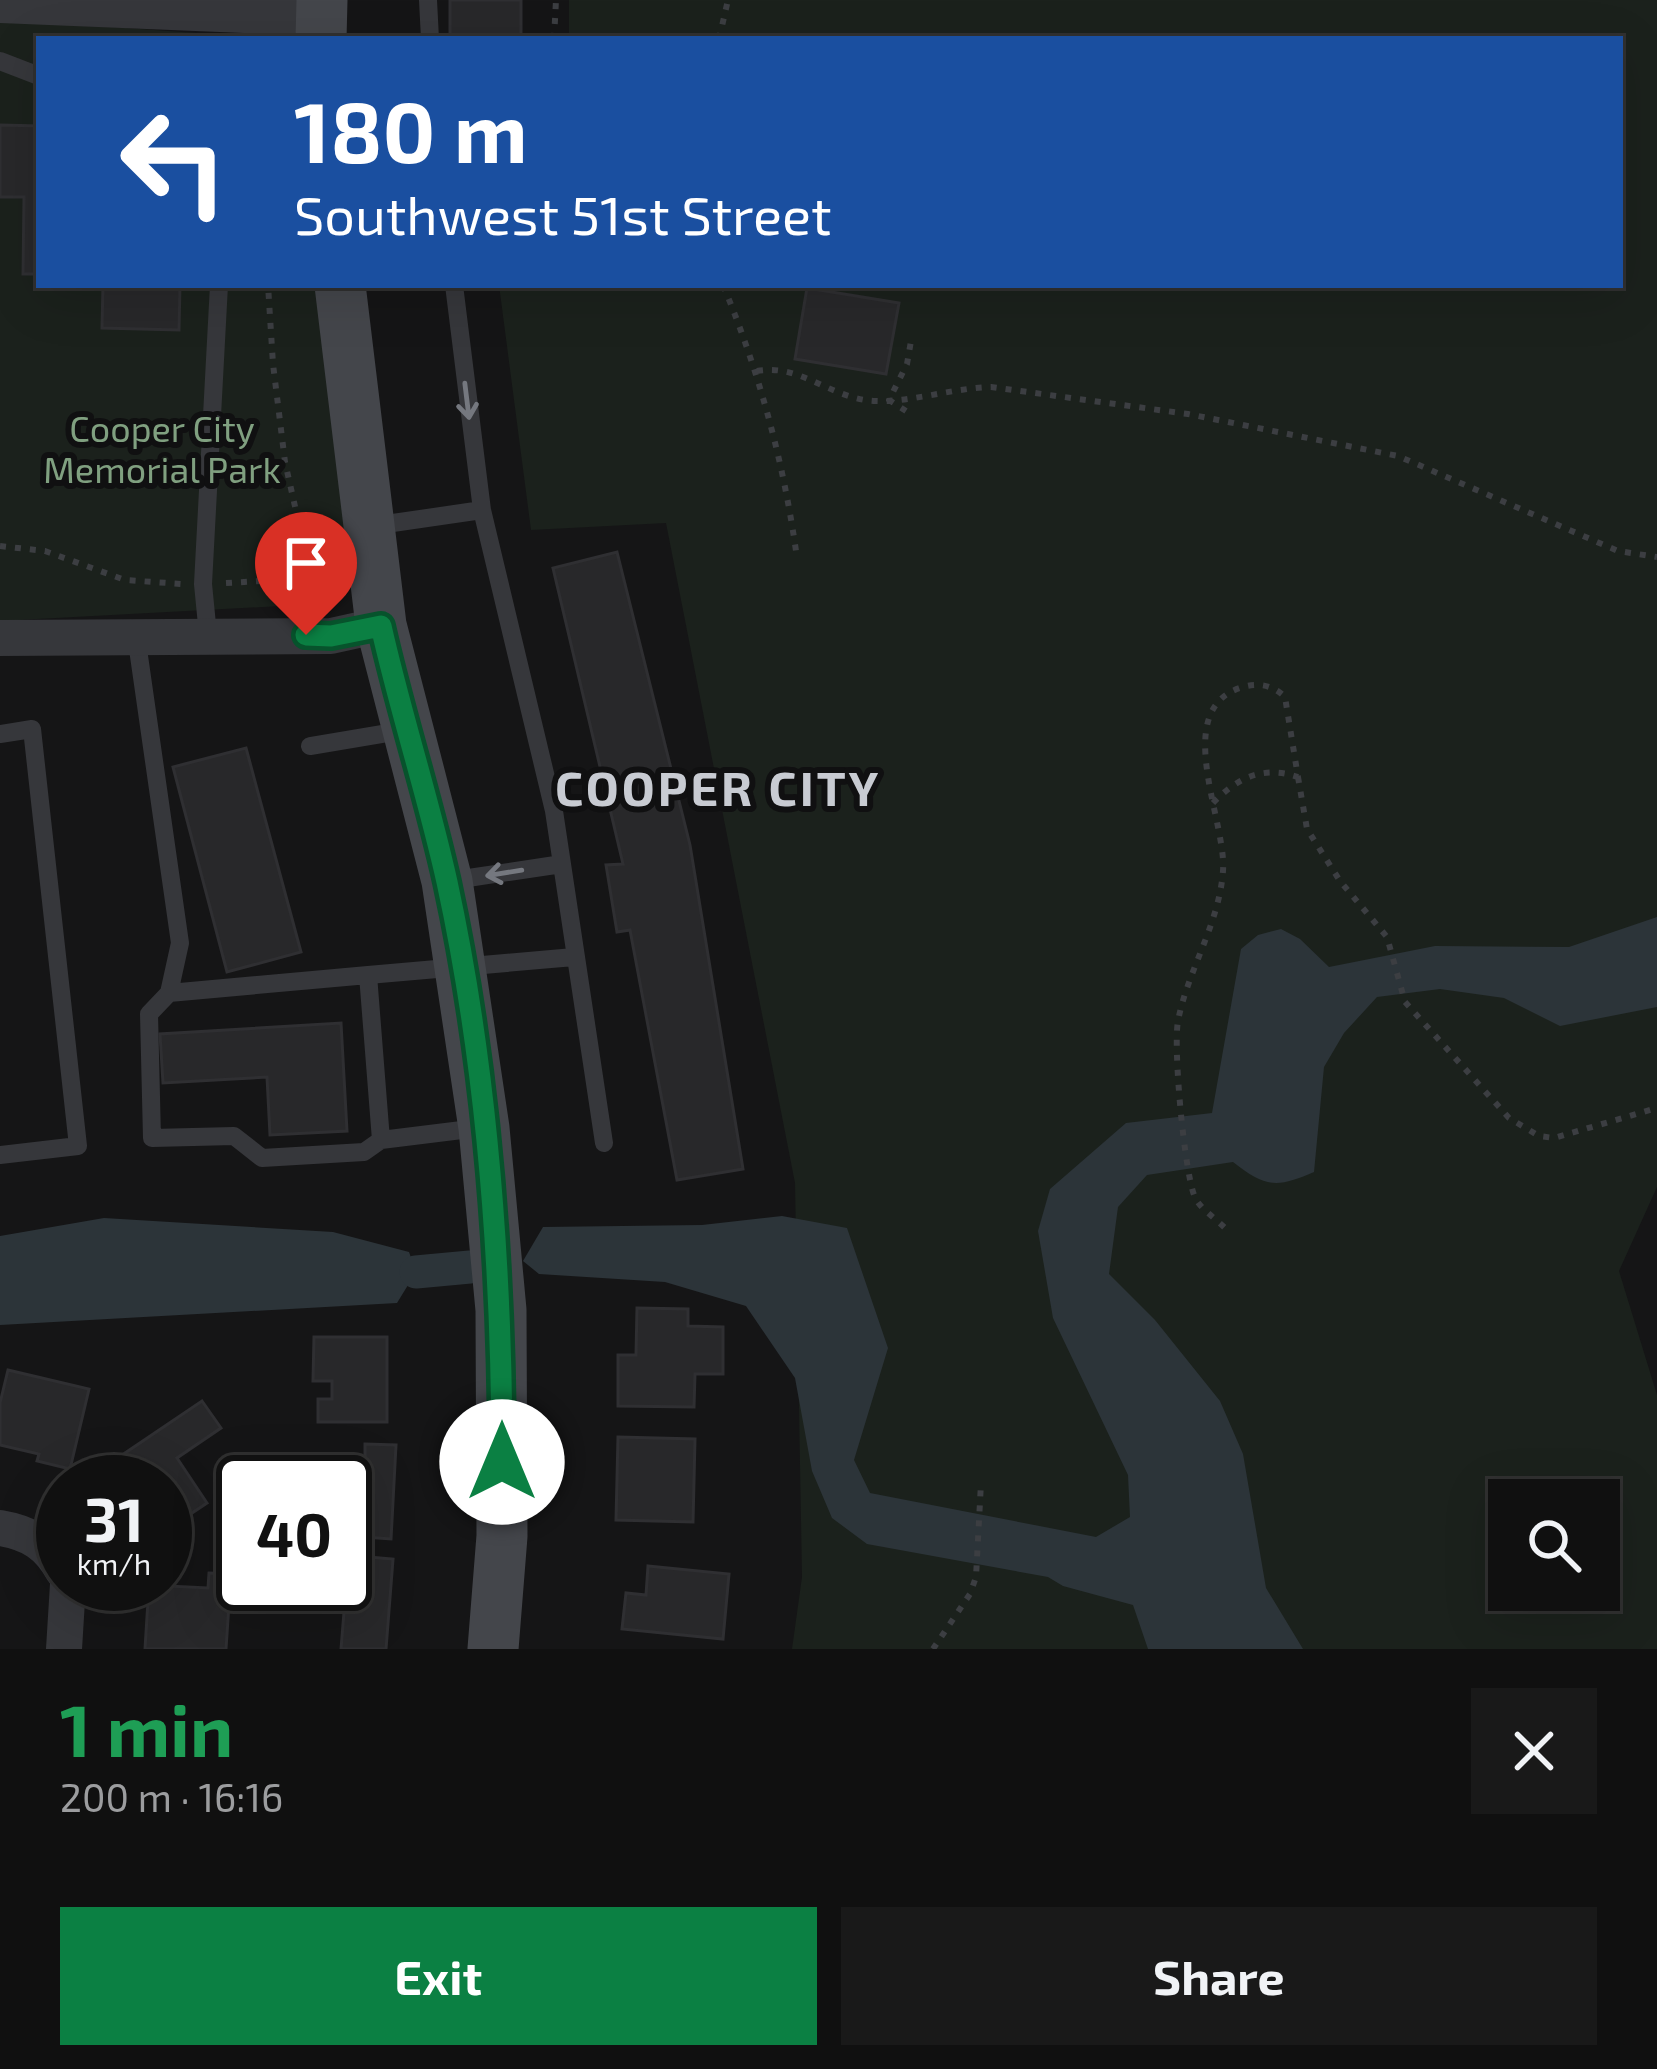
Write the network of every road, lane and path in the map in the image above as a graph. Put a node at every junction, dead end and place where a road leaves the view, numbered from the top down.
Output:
1 (428, 0) edge
2 (556, 0) edge
3 (728, 0) edge
4 (0, 5) edge
5 (321, 19) edge
6 (430, 36) edge
7 (554, 36) edge
8 (720, 36) edge
9 (0, 61) edge
10 (36, 75) edge
11 (219, 288) edge
12 (268, 288) edge
13 (340, 288) edge
14 (454, 288) edge
15 (724, 288) edge
16 (910, 341) dead end
17 (757, 371) junction
18 (889, 400) junction
19 (906, 411) dead end
20 (482, 510) junction
21 (0, 546) edge
22 (355, 546) junction
23 (796, 551) dead end
24 (1657, 557) edge
25 (298, 566) junction
26 (185, 584) dead end
27 (223, 584) dead end
28 (324, 594) dead end
29 (381, 626) junction
30 (136, 635) junction
31 (208, 635) junction
32 (0, 638) edge
33 (405, 730) junction
34 (0, 734) edge
35 (310, 746) dead end
36 (1298, 777) junction
37 (1214, 803) junction
38 (562, 864) junction
39 (447, 881) junction
40 (574, 957) junction
41 (461, 967) junction
42 (368, 975) junction
43 (169, 993) junction
44 (1657, 1108) edge
45 (484, 1128) junction
46 (381, 1140) junction
47 (604, 1144) dead end
48 (0, 1155) edge
49 (1225, 1228) dead end
50 (981, 1483) dead end
51 (66, 1611) edge
52 (64, 1649) edge
53 (493, 1649) edge
54 (933, 1649) edge

1 - 6 lane
2 - 7 path
3 - 8 path
4 - 5 street
9 - 10 lane
11 - 31 lane
12 - 25 path
13 - 22 street
14 -> 20 lane
15 - 17 path
16 - 18 path
17 - 18 path
17 - 23 path
18 - 19 path
18 - 24 path
20 - 22 lane
20 - 38 lane
21 - 26 path
22 - 25 path
22 - 29 street
25 - 27 path
25 - 28 path
29 - 31 street
29 - 33 street
30 - 31 street
30 - 32 street
30 - 43 lane
33 - 35 lane
33 - 39 street
34 - 48 lane
36 - 37 path
36 - 37 path
36 - 44 path
37 - 49 path
38 -> 39 lane
38 - 40 lane
39 - 41 street
40 - 41 lane
40 - 47 lane
41 - 42 lane
41 - 45 street
42 - 43 lane
42 - 46 lane
43 - 46 lane
45 - 46 lane
45 - 53 street
50 - 54 path
51 - 52 street

